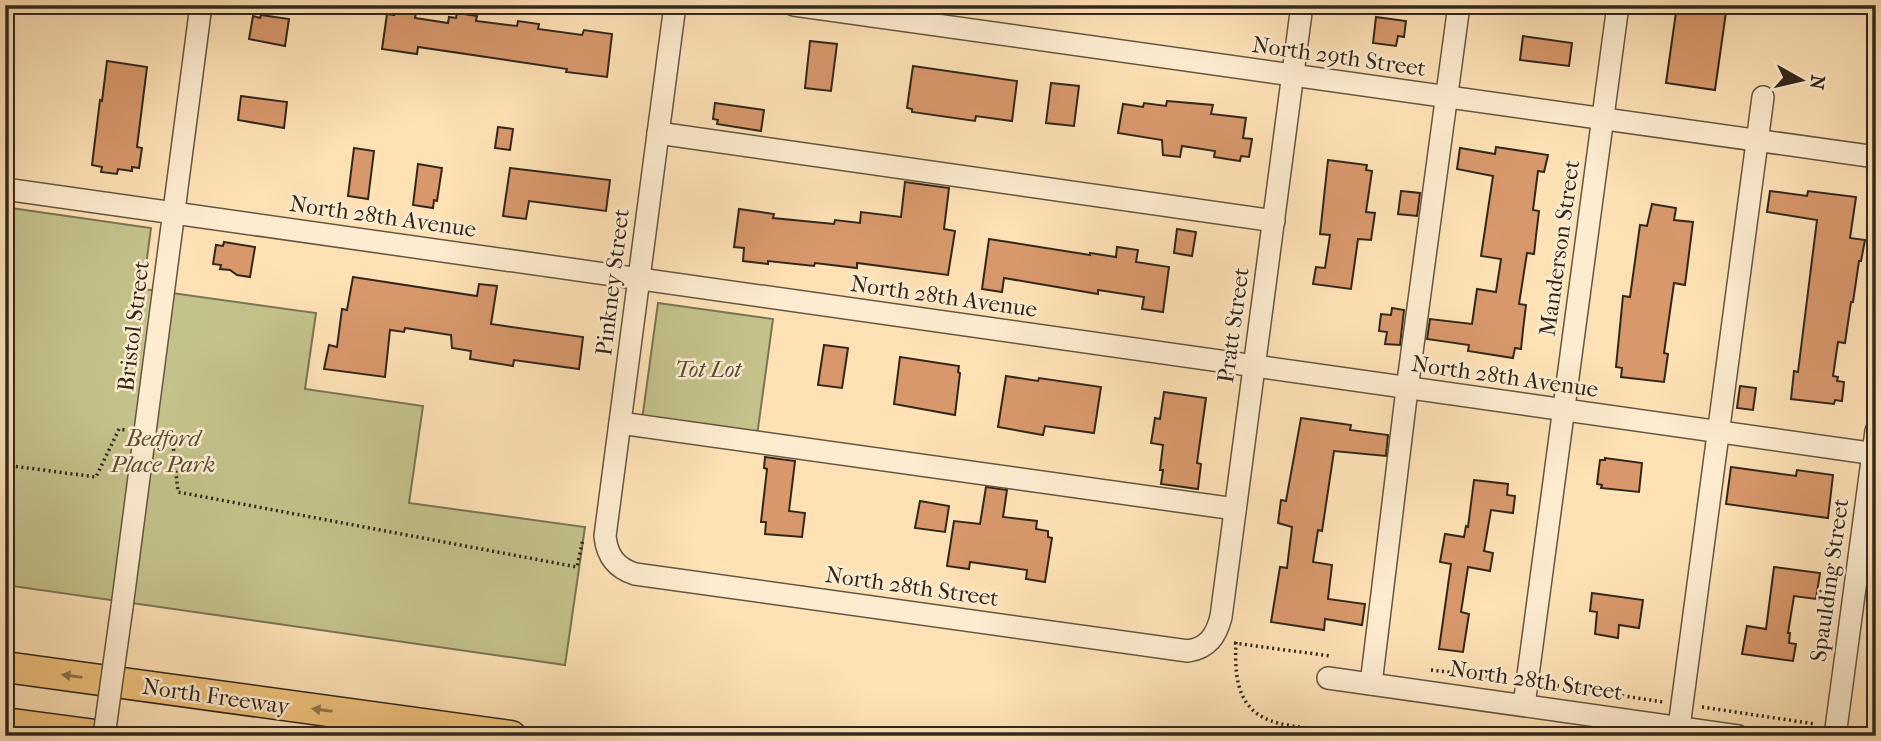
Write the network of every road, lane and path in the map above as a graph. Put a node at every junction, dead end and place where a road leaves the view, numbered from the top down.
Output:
1 (201, 5) edge
2 (675, 5) edge
3 (794, 5) edge
4 (1302, 5) edge
5 (1459, 5) edge
6 (1618, 5) edge
7 (1293, 76) junction
8 (1763, 97) dead end
9 (1447, 98) junction
10 (1602, 120) junction
11 (658, 133) junction
12 (1758, 141) junction
13 (1876, 157) edge
14 (5, 189) edge
15 (174, 212) junction
16 (1274, 221) junction
17 (639, 279) junction
18 (1254, 367) junction
19 (1407, 389) junction
20 (1564, 410) junction
21 (620, 423) junction
22 (125, 430) dead end
23 (1876, 431) edge
24 (1720, 432) junction
25 (165, 435) dead end
26 (1874, 453) edge
27 (5, 465) edge
28 (1235, 509) junction
29 (583, 536) dead end
30 (615, 563) joint
31 (1236, 643) dead end
32 (1204, 647) joint
33 (5, 667) edge
34 (1328, 678) dead end
35 (1527, 681) junction
36 (1371, 684) junction
37 (1682, 704) junction
38 (1524, 705) junction
39 (5, 723) edge
40 (1679, 727) junction
41 (1835, 731) edge
42 (104, 736) edge
43 (510, 736) edge
44 (1336, 736) edge
45 (1376, 736) edge
46 (1401, 736) edge
47 (1738, 736) edge

1 - 15 street, Bristol Street
2 - 11 street, Pinkney Street
3 - 7 street, North 29th Street
4 - 7 street, Pratt Street
5 - 9 street
6 - 10 street, Manderson Street
7 - 9 street, North 29th Street
7 - 16 street, Pratt Street
8 - 12 street
9 - 10 street, North 29th Street
9 - 19 street
10 - 12 street, North 29th Street
10 - 20 street, Manderson Street
11 - 16 street
11 - 17 street, Pinkney Street
12 - 13 street, North 29th Street
12 - 24 street
14 - 15 street, North 28th Avenue
15 - 17 street, North 28th Avenue
15 - 42 street, Bristol Street, bridge
16 - 18 street, Pratt Street
17 - 18 street, North 28th Avenue
17 - 21 street, Pinkney Street
18 - 19 street, North 28th Avenue
18 - 28 street, Pratt Street
19 - 20 street, North 28th Avenue
19 - 36 street
20 - 24 street, North 28th Avenue
20 - 35 street, Manderson Street
21 - 28 street
21 - 30 street, Pinkney Street
22 - 27 path
23 - 26 street, Spaulding Street
24 - 26 street, North 28th Avenue
24 - 37 street
25 - 29 path
26 - 41 street, Spaulding Street
28 - 32 street, Pratt Street
30 - 32 street, North 28th Street
31 - 44 path
43 -> 33 highway, North Freeway
34 - 36 street, North 28th Street
35 - 37 path
35 - 38 street, Manderson Street
36 - 38 street, North 28th Street
37 - 40 street
37 - 41 path
38 - 40 street, North 28th Street
39 - 42 highway
40 - 47 street, North 28th Street
45 - 46 path

